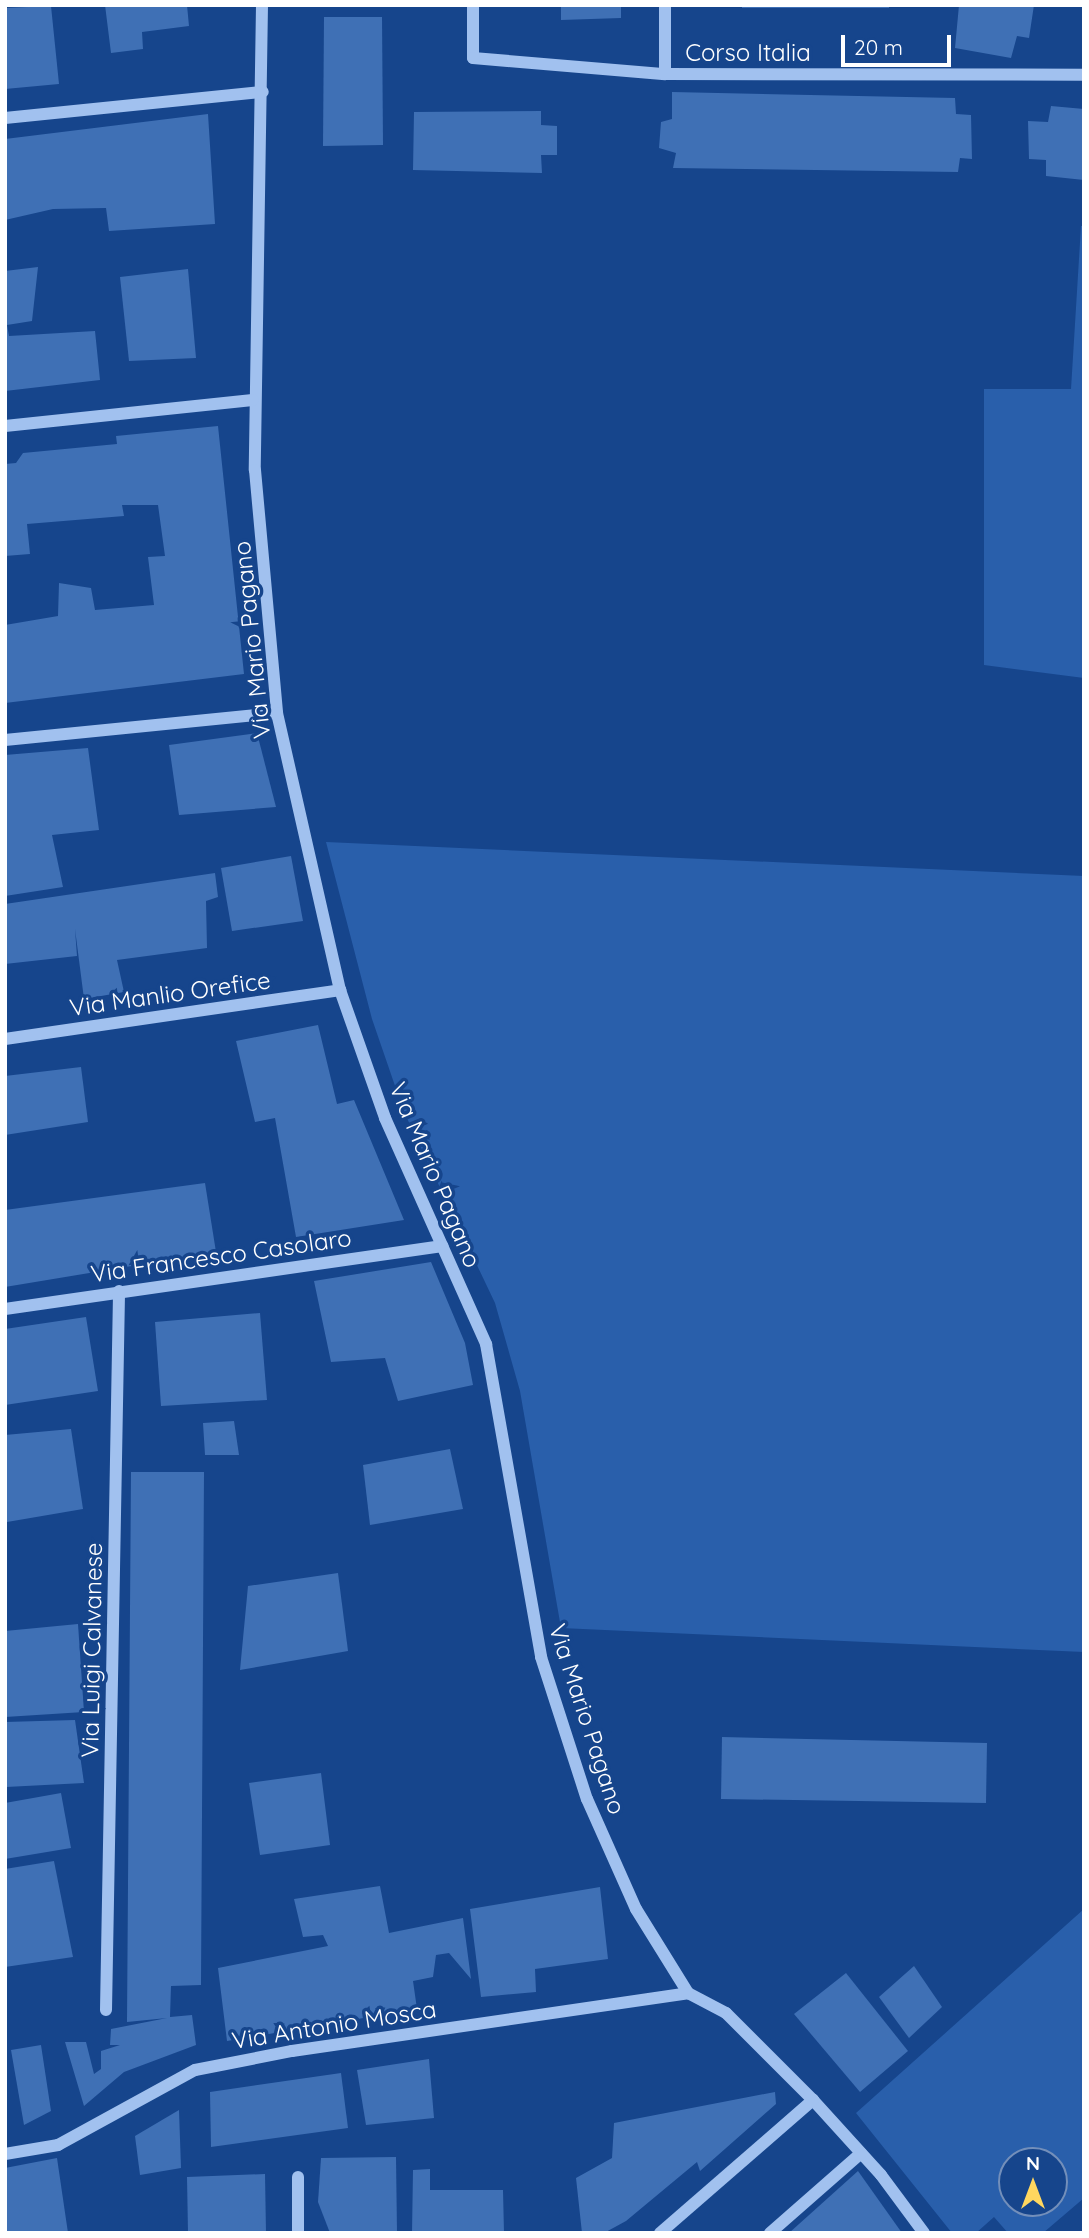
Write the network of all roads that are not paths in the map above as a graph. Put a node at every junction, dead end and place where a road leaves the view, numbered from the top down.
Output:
1 (262, 5) edge
2 (473, 5) edge
3 (665, 5) edge
4 (665, 74) junction
5 (1084, 75) edge
6 (263, 92) junction
7 (5, 118) edge
8 (253, 400) junction
9 (5, 426) edge
10 (277, 713) junction
11 (5, 740) edge
12 (340, 990) junction
13 (5, 1039) edge
14 (442, 1245) junction
15 (119, 1291) junction
16 (5, 1309) edge
17 (688, 1993) junction
18 (106, 2010) dead end
19 (813, 2100) junction
20 (5, 2154) edge
21 (861, 2154) junction
22 (299, 2177) dead end
23 (298, 2233) edge
24 (660, 2233) edge
25 (770, 2233) edge
26 (924, 2233) edge

1 - 6 street, Via Mario Pagano
2 - 4 street, Corso Italia
3 - 4 street, Corso Italia
4 - 5 street, Corso Italia
6 - 7 street
6 - 8 street, Via Mario Pagano
8 - 9 street
8 - 10 street, Via Mario Pagano
10 - 11 street
10 - 12 street, Via Mario Pagano
12 - 13 street, Via Manlio Orefice
12 - 14 street, Via Mario Pagano
14 - 15 street, Via Francesco Casolaro
14 - 17 street, Via Mario Pagano
15 - 16 street, Via Francesco Casolaro
15 - 18 street, Via Luigi Calvanese
17 - 19 street
17 - 20 street, Via Antonio Mosca
19 - 21 street
19 - 24 street
21 - 25 street
21 - 26 street
22 - 23 street

